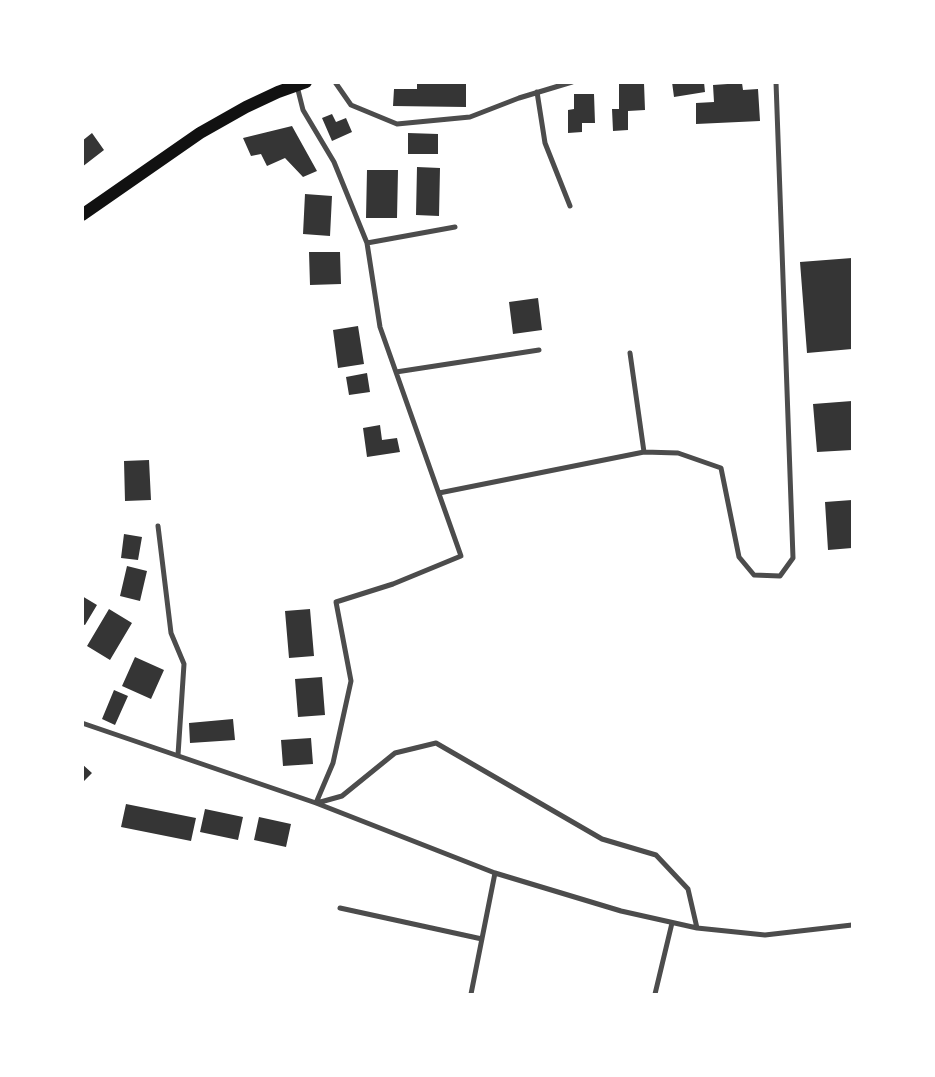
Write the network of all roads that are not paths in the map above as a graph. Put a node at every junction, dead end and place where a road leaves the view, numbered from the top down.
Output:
1 (335, 82) edge
2 (572, 82) edge
3 (776, 82) edge
4 (299, 84) edge
5 (537, 92) junction
6 (570, 206) dead end
7 (82, 215) edge
8 (455, 227) dead end
9 (367, 243) junction
10 (539, 350) dead end
11 (630, 353) dead end
12 (396, 372) junction
13 (644, 452) junction
14 (440, 494) junction
15 (158, 526) dead end
16 (82, 722) edge
17 (178, 755) junction
18 (316, 803) junction
19 (496, 873) junction
20 (340, 908) dead end
21 (672, 924) junction
22 (852, 926) edge
23 (696, 928) junction
24 (482, 939) junction
25 (471, 994) edge
26 (654, 994) edge

1 - 5 street
2 - 5 street
3 - 13 street
4 - 7 main road
4 - 9 street
5 - 6 street
8 - 9 street
9 - 12 street
10 - 12 street
11 - 13 street
12 - 14 street
13 - 14 street
14 - 18 street
15 - 17 street
16 - 17 street
17 - 18 street
18 - 19 street
18 - 23 street
19 - 21 street
19 - 24 street
20 - 24 street
21 - 23 street
21 - 26 street
22 - 23 street
24 - 25 street

